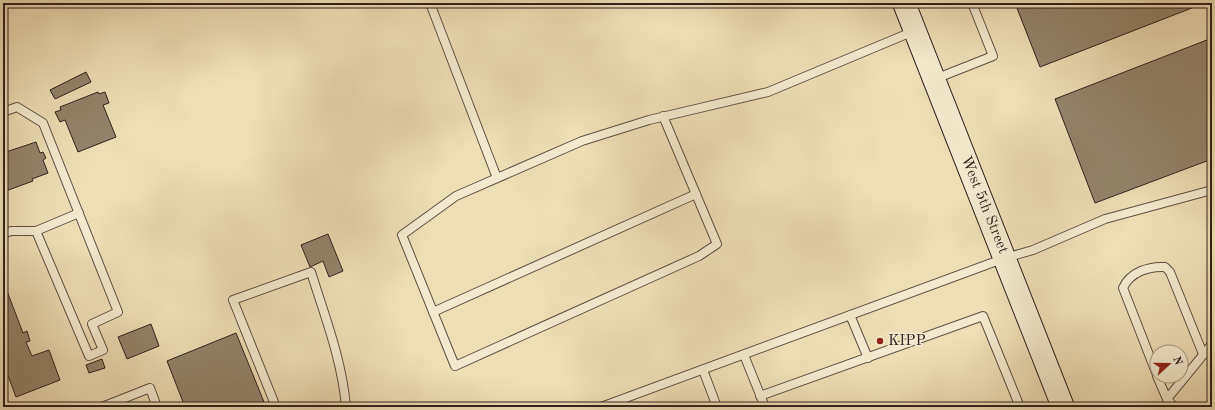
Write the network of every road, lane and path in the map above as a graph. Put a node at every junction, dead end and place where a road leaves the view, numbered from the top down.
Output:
1 (430, 3) edge
2 (904, 3) edge
3 (972, 3) edge
4 (915, 31) junction
5 (934, 80) junction
6 (3, 112) edge
7 (663, 116) junction
8 (498, 178) junction
9 (1212, 190) edge
10 (696, 194) junction
11 (79, 213) junction
12 (36, 231) junction
13 (3, 234) edge
14 (1005, 258) junction
15 (433, 312) junction
16 (850, 316) junction
17 (1212, 344) edge
18 (1203, 354) junction
19 (744, 355) junction
20 (1149, 355) edge
21 (868, 358) junction
22 (703, 370) junction
23 (1160, 384) edge
24 (760, 396) junction
25 (1167, 399) junction
26 (607, 406) edge
27 (102, 407) edge
28 (157, 407) edge
29 (276, 407) edge
30 (346, 407) edge
31 (716, 407) edge
32 (765, 407) edge
33 (1020, 407) edge
34 (1063, 407) edge
35 (1174, 407) edge

1 - 8 lane
2 - 4 street, West 5th Street
3 - 5 lane
4 - 5 street, West 5th Street
4 - 7 lane
5 - 14 street, West 5th Street
6 - 11 lane
7 - 8 lane
7 - 10 lane
8 - 15 lane
9 - 14 lane
10 - 15 lane
10 - 15 lane
11 - 12 lane
11 - 12 lane
12 - 13 lane
14 - 16 lane
14 - 34 street, West 5th Street
16 - 19 lane
16 - 21 lane
17 - 18 lane
18 - 20 lane
18 - 25 lane
19 - 22 lane
19 - 24 lane
21 - 24 lane
21 - 33 lane
22 - 26 lane
22 - 31 lane
23 - 25 lane
24 - 32 lane
25 - 35 lane
27 - 28 lane
29 - 30 lane

